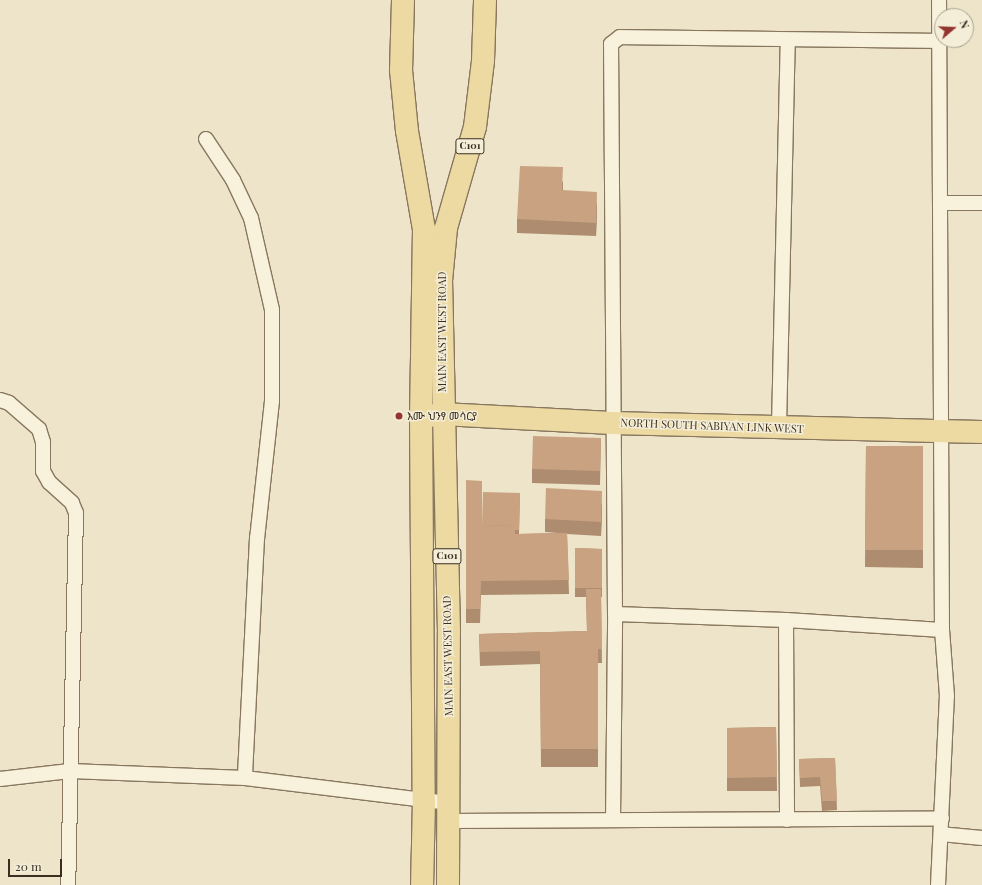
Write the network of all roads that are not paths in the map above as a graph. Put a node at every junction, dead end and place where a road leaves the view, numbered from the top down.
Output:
1 (403, 0) edge
2 (485, 0) edge
3 (788, 41) junction
4 (934, 41) edge
5 (938, 48) edge
6 (206, 139) dead end
7 (941, 203) junction
8 (982, 203) edge
9 (0, 400) edge
10 (442, 414) junction
11 (421, 417) junction
12 (612, 423) junction
13 (778, 427) junction
14 (940, 432) junction
15 (982, 432) edge
16 (615, 614) junction
17 (786, 620) junction
18 (423, 629) junction
19 (942, 630) junction
20 (449, 632) junction
21 (70, 771) junction
22 (245, 778) junction
23 (0, 779) edge
24 (424, 800) junction
25 (449, 812) junction
26 (942, 818) junction
27 (614, 820) junction
28 (787, 820) junction
29 (941, 834) junction
30 (982, 838) edge
31 (68, 885) edge
32 (422, 885) edge
33 (448, 885) edge
34 (938, 885) edge

1 - 11 main road, MAIN EAST WEST ROAD / C101
2 - 10 main road, MAIN EAST WEST ROAD / C101
3 - 4 street
3 - 12 street
3 - 13 street
5 - 7 street
6 - 22 street
7 - 8 street
7 - 14 street
9 - 21 street
10 - 11 main road, NORTH SOUTH SABIYAN LINK WEST
10 - 12 main road, NORTH SOUTH SABIYAN LINK WEST
10 - 20 main road, MAIN EAST WEST ROAD / C101
11 - 18 main road, MAIN EAST WEST ROAD / C101
12 - 13 main road, NORTH SOUTH SABIYAN LINK WEST
12 - 16 street
13 - 14 main road, NORTH SOUTH SABIYAN LINK WEST
14 - 15 main road, NORTH SOUTH SABIYAN LINK WEST
14 - 19 street
16 - 17 street
16 - 27 street
17 - 19 street
17 - 28 street
18 - 20 main road
18 - 24 main road, MAIN EAST WEST ROAD / C101
19 - 26 street
20 - 25 main road, MAIN EAST WEST ROAD / C101
21 - 22 street
21 - 23 street
21 - 31 street
22 - 24 street
24 - 25 street
24 - 32 main road, MAIN EAST WEST ROAD / C101
25 - 27 street
25 - 33 main road, MAIN EAST WEST ROAD / C101
26 - 28 street
26 - 29 street
27 - 28 street
29 - 30 street
29 - 34 street

